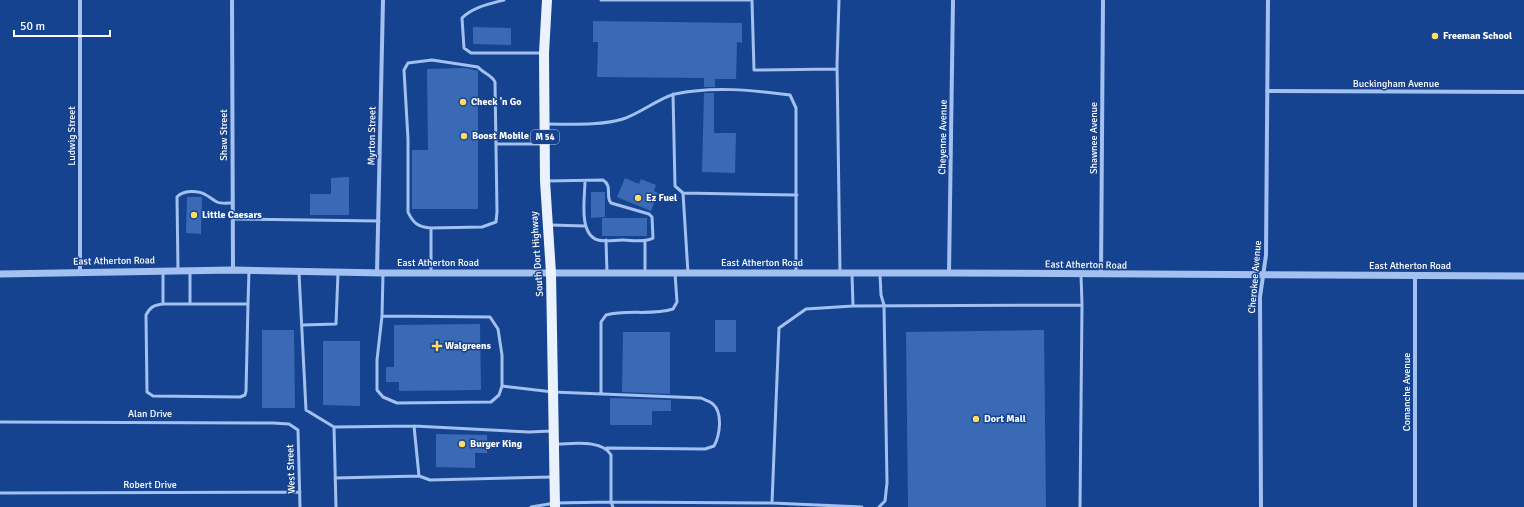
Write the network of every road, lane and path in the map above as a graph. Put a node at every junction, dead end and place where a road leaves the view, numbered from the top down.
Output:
1 (80, 0) edge
2 (232, 0) edge
3 (383, 0) edge
4 (504, 0) edge
5 (547, 0) edge
6 (602, 0) edge
7 (752, 0) edge
8 (839, 0) edge
9 (953, 0) edge
10 (1103, 0) edge
11 (1268, 0) edge
12 (544, 54) junction
13 (837, 69) junction
14 (1267, 91) junction
15 (1524, 92) edge
16 (673, 94) junction
17 (544, 124) junction
18 (496, 144) junction
19 (545, 144) junction
20 (545, 181) junction
21 (585, 181) junction
22 (683, 193) junction
23 (797, 195) junction
24 (233, 203) junction
25 (233, 219) junction
26 (379, 220) junction
27 (547, 225) junction
28 (584, 226) junction
29 (431, 228) junction
30 (606, 240) junction
31 (645, 241) junction
32 (178, 270) junction
33 (190, 270) junction
34 (233, 270) junction
35 (249, 270) junction
36 (163, 271) junction
37 (299, 271) junction
38 (338, 271) junction
39 (80, 272) junction
40 (380, 273) junction
41 (431, 273) junction
42 (552, 273) junction
43 (607, 273) junction
44 (645, 273) junction
45 (675, 273) junction
46 (688, 273) junction
47 (949, 273) junction
48 (0, 274) edge
49 (796, 274) junction
50 (840, 274) junction
51 (852, 274) junction
52 (880, 274) junction
53 (1081, 274) junction
54 (1101, 275) junction
55 (1262, 275) junction
56 (1415, 276) junction
57 (1524, 276) edge
58 (163, 304) junction
59 (190, 304) junction
60 (248, 304) junction
61 (884, 305) junction
62 (1082, 305) junction
63 (853, 306) junction
64 (382, 316) junction
65 (303, 325) junction
66 (502, 386) junction
67 (553, 392) junction
68 (601, 394) junction
69 (0, 422) edge
70 (334, 426) junction
71 (414, 426) junction
72 (298, 430) joint
73 (554, 431) junction
74 (554, 444) junction
75 (607, 448) junction
76 (419, 476) junction
77 (554, 477) junction
78 (335, 478) junction
79 (300, 492) junction
80 (0, 493) edge
81 (611, 502) junction
82 (699, 503) junction
83 (772, 503) junction
84 (555, 505) edge
85 (300, 507) edge
86 (336, 507) edge
87 (531, 507) edge
88 (613, 507) edge
89 (699, 507) edge
90 (862, 507) edge
91 (879, 507) edge
92 (1080, 507) edge
93 (1261, 507) edge
94 (1415, 507) edge

1 - 39 street, Ludwig Street
2 - 24 street, Shaw Street
3 - 26 street, Myrton Street
4 - 12 lane
5 - 12 main road, South Dort Highway / M 54
6 - 7 lane
7 - 13 lane
8 - 13 lane
9 - 47 street, Cheyenne Avenue
10 - 54 street, Shawnee Avenue
11 - 14 street, Cherokee Avenue
12 - 17 main road, South Dort Highway / M 54
13 - 50 lane
14 - 15 street, Buckingham Avenue
14 - 55 street, Cherokee Avenue
16 - 17 lane
16 - 22 lane
16 - 23 lane
17 - 19 main road, South Dort Highway / M 54
18 - 19 lane
18 - 29 lane
18 - 29 lane
19 - 20 main road, South Dort Highway / M 54
20 - 21 lane
20 - 27 main road, South Dort Highway / M 54
21 - 28 lane
21 - 31 lane
22 - 23 lane
22 - 46 lane
23 - 49 lane
24 - 25 street, Shaw Street
24 - 32 lane
25 - 26 lane
25 - 34 street, Shaw Street
26 - 40 street, Myrton Street
27 - 28 lane
27 - 42 main road, South Dort Highway / M 54
28 - 30 lane
29 - 41 lane
30 - 31 lane
30 - 43 lane
31 - 44 lane
32 - 33 street, East Atherton Road
32 - 36 street, East Atherton Road
33 - 34 street, East Atherton Road
33 - 59 lane
34 - 35 street, East Atherton Road
35 - 37 street, East Atherton Road
35 - 60 lane
36 - 39 street, East Atherton Road
36 - 58 lane
37 - 38 street, East Atherton Road
37 - 65 lane
38 - 40 street, East Atherton Road
38 - 65 lane
39 - 48 street, East Atherton Road
40 - 41 street, East Atherton Road
40 - 64 lane
41 - 42 street, East Atherton Road
42 - 43 street, East Atherton Road
42 - 67 main road, South Dort Highway / M 54
43 - 44 street, East Atherton Road
44 - 45 street, East Atherton Road
45 - 46 street, East Atherton Road
45 - 68 lane
46 - 49 street, East Atherton Road
47 - 52 street, East Atherton Road
47 - 53 street, East Atherton Road
49 - 50 street, East Atherton Road
50 - 51 street, East Atherton Road
51 - 52 street, East Atherton Road
51 - 63 lane
52 - 61 lane
53 - 54 street, East Atherton Road
53 - 62 lane
54 - 55 street, East Atherton Road
55 - 56 street, East Atherton Road
55 - 93 street, Cherokee Avenue
56 - 57 street, East Atherton Road
56 - 94 street, Comanche Avenue
58 - 59 lane
58 - 60 lane
59 - 60 lane
61 - 62 lane
61 - 63 lane
61 - 91 lane
62 - 92 lane
63 - 83 lane
64 - 66 lane
64 - 66 lane
65 - 70 lane
66 - 67 lane
67 - 68 lane
67 - 73 main road, South Dort Highway / M 54
68 - 75 lane
69 - 72 lane, Alan Drive
70 - 71 lane
70 - 78 lane
71 - 73 lane
71 - 76 lane
72 - 79 lane, West Street
73 - 74 main road, South Dort Highway / M 54
74 - 75 lane
74 - 77 main road, South Dort Highway / M 54
75 - 81 lane
76 - 77 lane
76 - 78 lane
77 - 84 main road, South Dort Highway / M 54
78 - 86 lane
79 - 80 lane, Robert Drive
79 - 85 lane, West Street
81 - 82 lane
81 - 84 lane
81 - 88 lane
82 - 83 lane
82 - 89 lane
83 - 90 lane
84 - 87 lane

